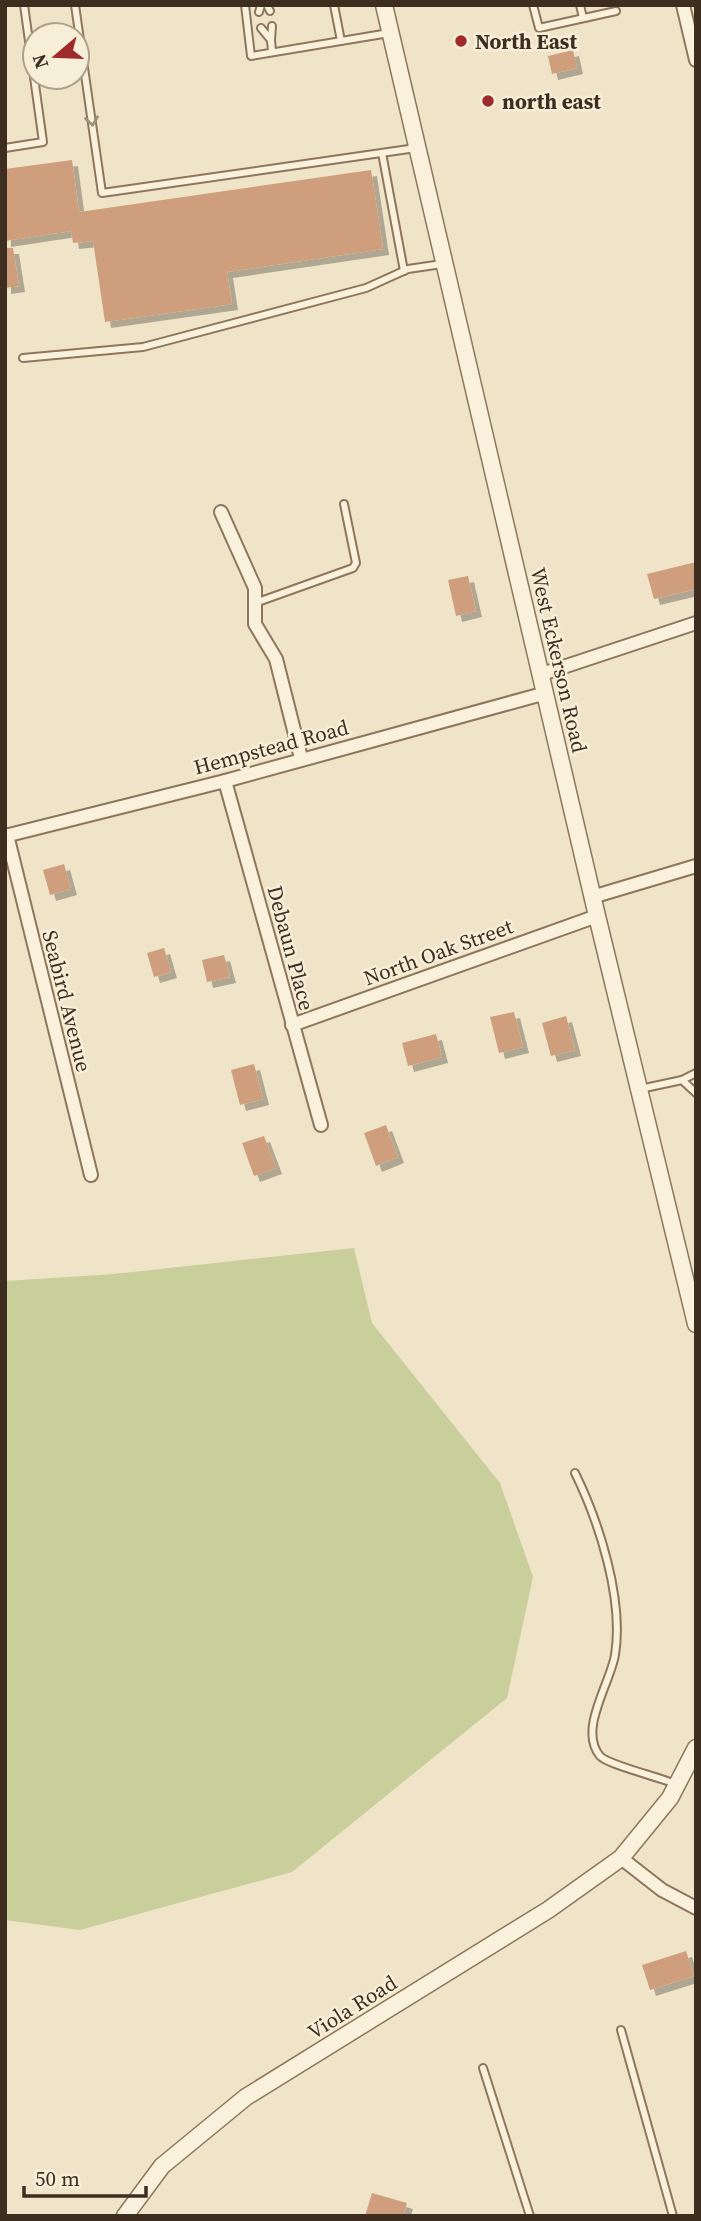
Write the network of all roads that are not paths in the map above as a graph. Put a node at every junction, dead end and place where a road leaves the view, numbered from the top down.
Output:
1 (30, 5) edge
2 (75, 5) edge
3 (245, 5) edge
4 (334, 5) edge
5 (384, 5) edge
6 (533, 5) edge
7 (580, 5) edge
8 (683, 5) edge
9 (24, 6) edge
10 (616, 11) dead end
11 (583, 18) junction
12 (272, 26) dead end
13 (261, 28) dead end
14 (391, 33) junction
15 (271, 40) junction
16 (341, 41) junction
17 (272, 52) junction
18 (696, 60) edge
19 (5, 148) edge
20 (416, 148) junction
21 (382, 153) junction
22 (443, 263) junction
23 (404, 271) junction
24 (23, 358) dead end
25 (344, 504) dead end
26 (221, 512) dead end
27 (254, 603) junction
28 (696, 623) edge
29 (542, 674) junction
30 (546, 693) junction
31 (301, 758) junction
32 (225, 781) junction
33 (6, 836) edge
34 (696, 866) edge
35 (592, 897) junction
36 (597, 916) junction
37 (292, 1024) junction
38 (696, 1073) edge
39 (682, 1080) junction
40 (639, 1090) junction
41 (696, 1093) edge
42 (321, 1125) dead end
43 (91, 1175) dead end
44 (696, 1322) edge
45 (575, 1473) dead end
46 (696, 1748) edge
47 (677, 1784) junction
48 (621, 1858) junction
49 (696, 1908) edge
50 (621, 2030) dead end
51 (483, 2068) dead end
52 (125, 2216) edge
53 (530, 2216) edge
54 (673, 2216) edge

1 - 9 lane
2 -> 21 lane
3 - 17 lane
4 - 16 lane
5 - 14 street, West Eckerson Road
6 - 11 lane
7 - 11 lane
8 - 18 street
9 - 19 lane
10 - 11 lane
12 - 15 lane
13 - 15 lane
14 - 16 lane
14 - 20 street, West Eckerson Road
15 - 17 lane
16 - 17 lane
20 - 21 lane
20 - 22 street, West Eckerson Road
21 - 23 lane
22 - 23 lane
22 - 29 street, West Eckerson Road
23 - 24 lane
25 - 27 lane
26 - 27 street
27 - 31 street
28 - 29 street
29 - 30 street, West Eckerson Road
30 - 31 street, Hempstead Road
30 - 35 street, West Eckerson Road
31 - 32 street, Hempstead Road
32 - 33 street, Hempstead Road
32 - 37 street, Debaun Place
33 - 43 street, Seabird Avenue
34 - 35 street
35 - 36 street, West Eckerson Road
36 - 37 street, North Oak Street
36 - 40 street, West Eckerson Road
37 - 42 street, Debaun Place
38 - 39 lane
39 - 40 lane
39 - 41 lane
40 - 44 street, West Eckerson Road
45 - 47 lane
46 - 47 street
47 - 48 street
48 - 49 street
48 - 52 street, Viola Road
50 - 54 lane
51 - 53 lane

